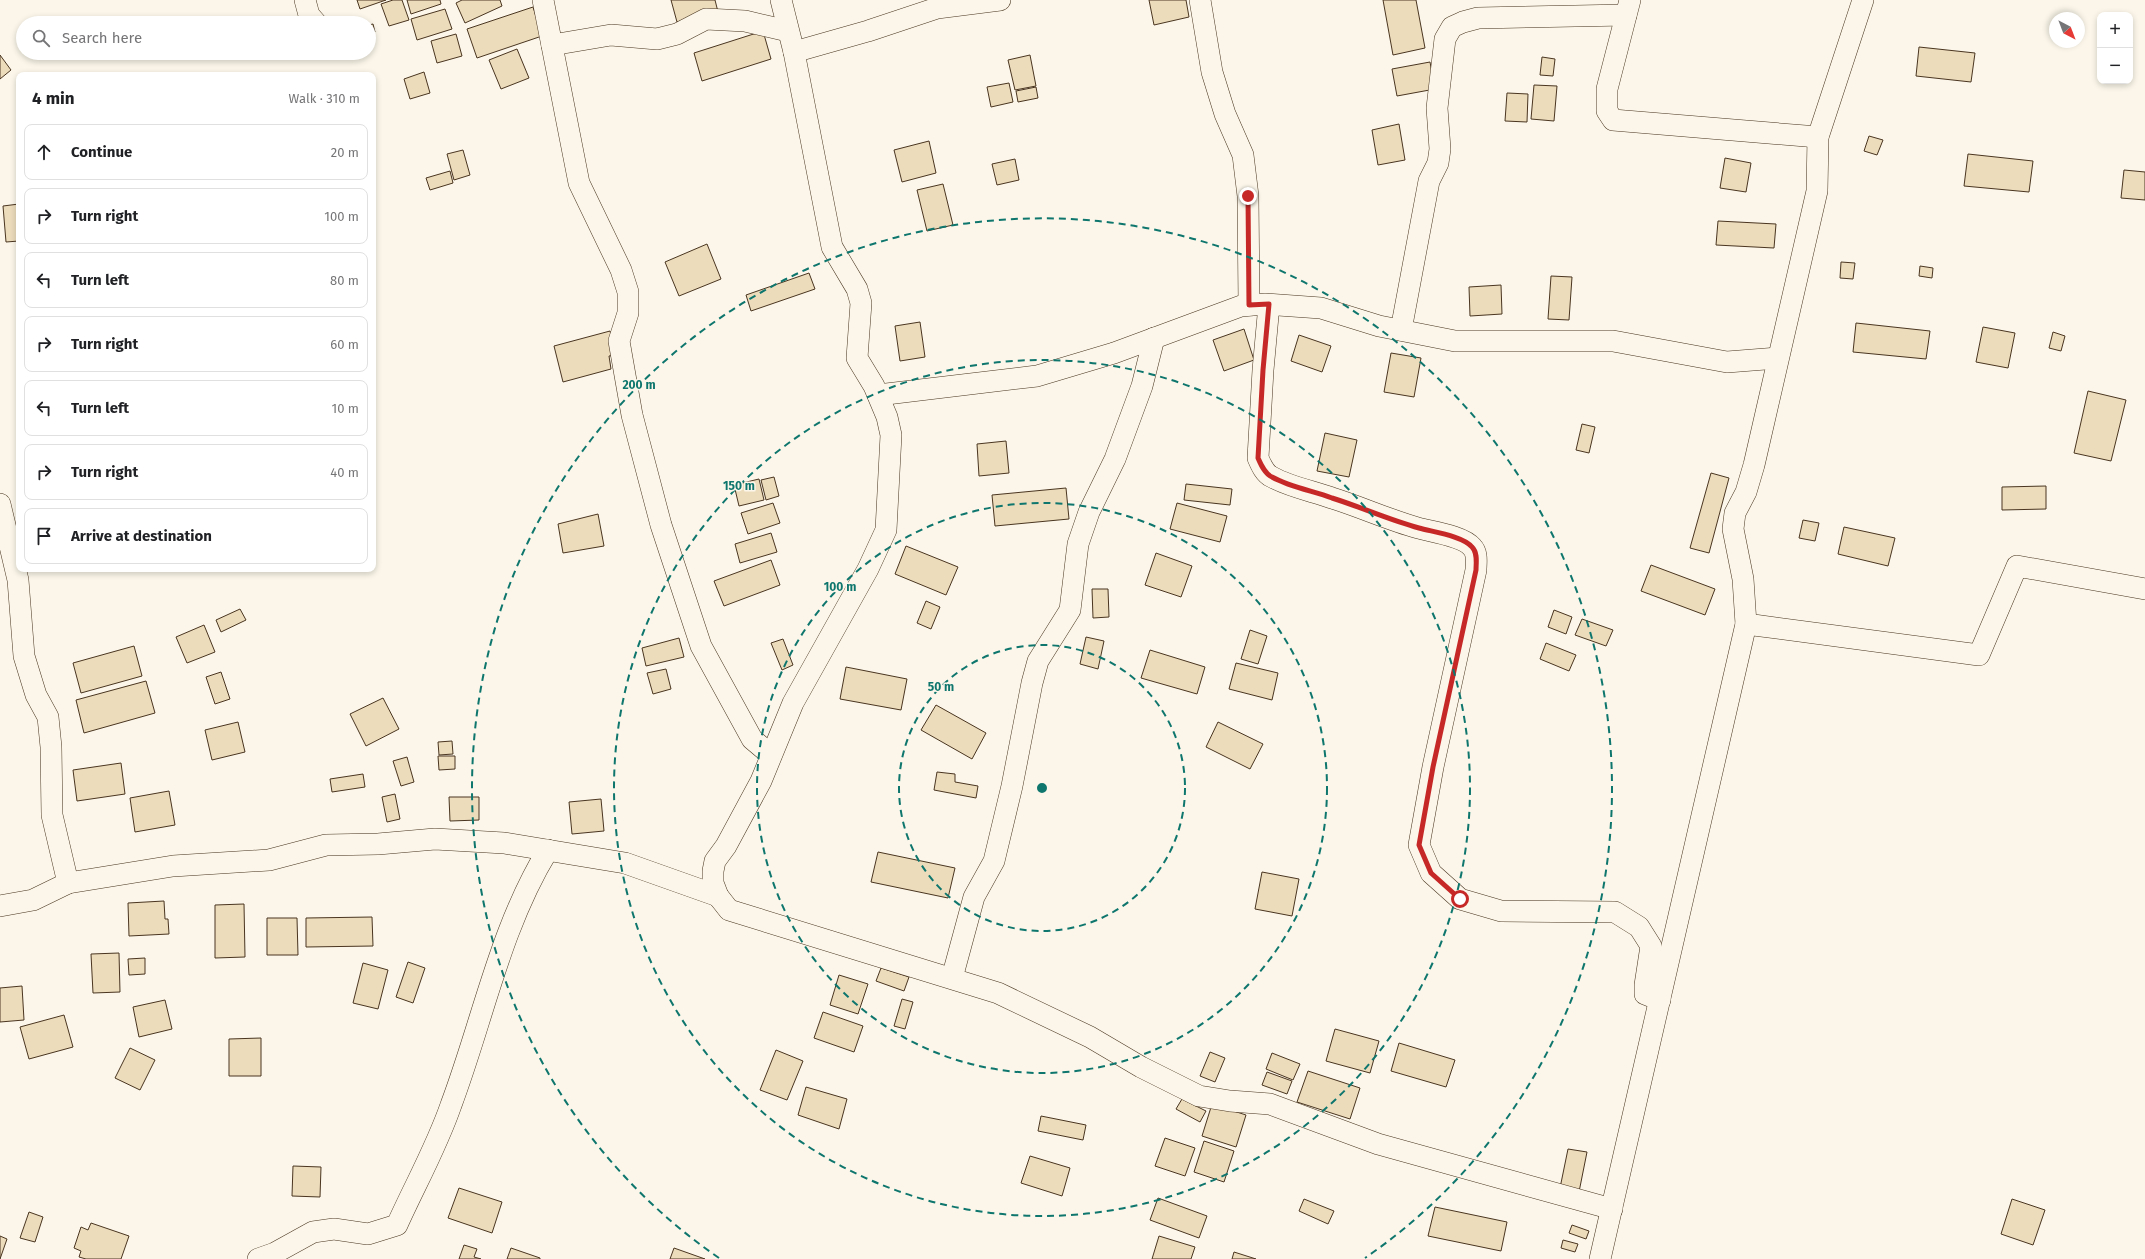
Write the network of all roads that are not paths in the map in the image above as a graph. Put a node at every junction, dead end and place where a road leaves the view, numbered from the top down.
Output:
1 (305, 0) edge
2 (543, 0) edge
3 (781, 0) edge
4 (1000, 0) edge
5 (1200, 0) edge
6 (1863, 0) edge
7 (1628, 7) edge
8 (310, 16) edge
9 (788, 31) junction
10 (552, 44) junction
11 (794, 52) junction
12 (1818, 137) junction
13 (1269, 304) junction
14 (1249, 305) junction
15 (1401, 330) junction
16 (1154, 338) junction
17 (1778, 358) junction
18 (878, 395) junction
19 (0, 504) edge
20 (16, 572) edge
21 (16, 572) edge
22 (2145, 589) edge
23 (1746, 624) junction
24 (772, 755) junction
25 (548, 850) junction
26 (68, 883) junction
27 (718, 896) junction
28 (0, 906) edge
29 (952, 978) junction
30 (1660, 1000) junction
31 (1612, 1209) junction
32 (258, 1259) edge
33 (1600, 1259) edge

1 - 8 street
2 - 10 street
3 - 9 street
4 - 11 street
5 - 14 street
6 - 12 street
7 - 12 street
7 - 15 street
9 - 10 street
9 - 11 street
10 - 24 street
11 - 18 street
12 - 17 street
13 - 14 street
13 - 15 street
13 - 30 street
14 - 16 street
15 - 17 street
16 - 18 street
16 - 29 street
17 - 23 street
18 - 24 street
19 - 20 street
21 - 26 street
22 - 23 street
23 - 30 street
24 - 27 street
25 - 26 street
25 - 27 street
25 - 32 street
26 - 28 street
27 - 29 street
29 - 31 street
30 - 31 street
31 - 33 street

